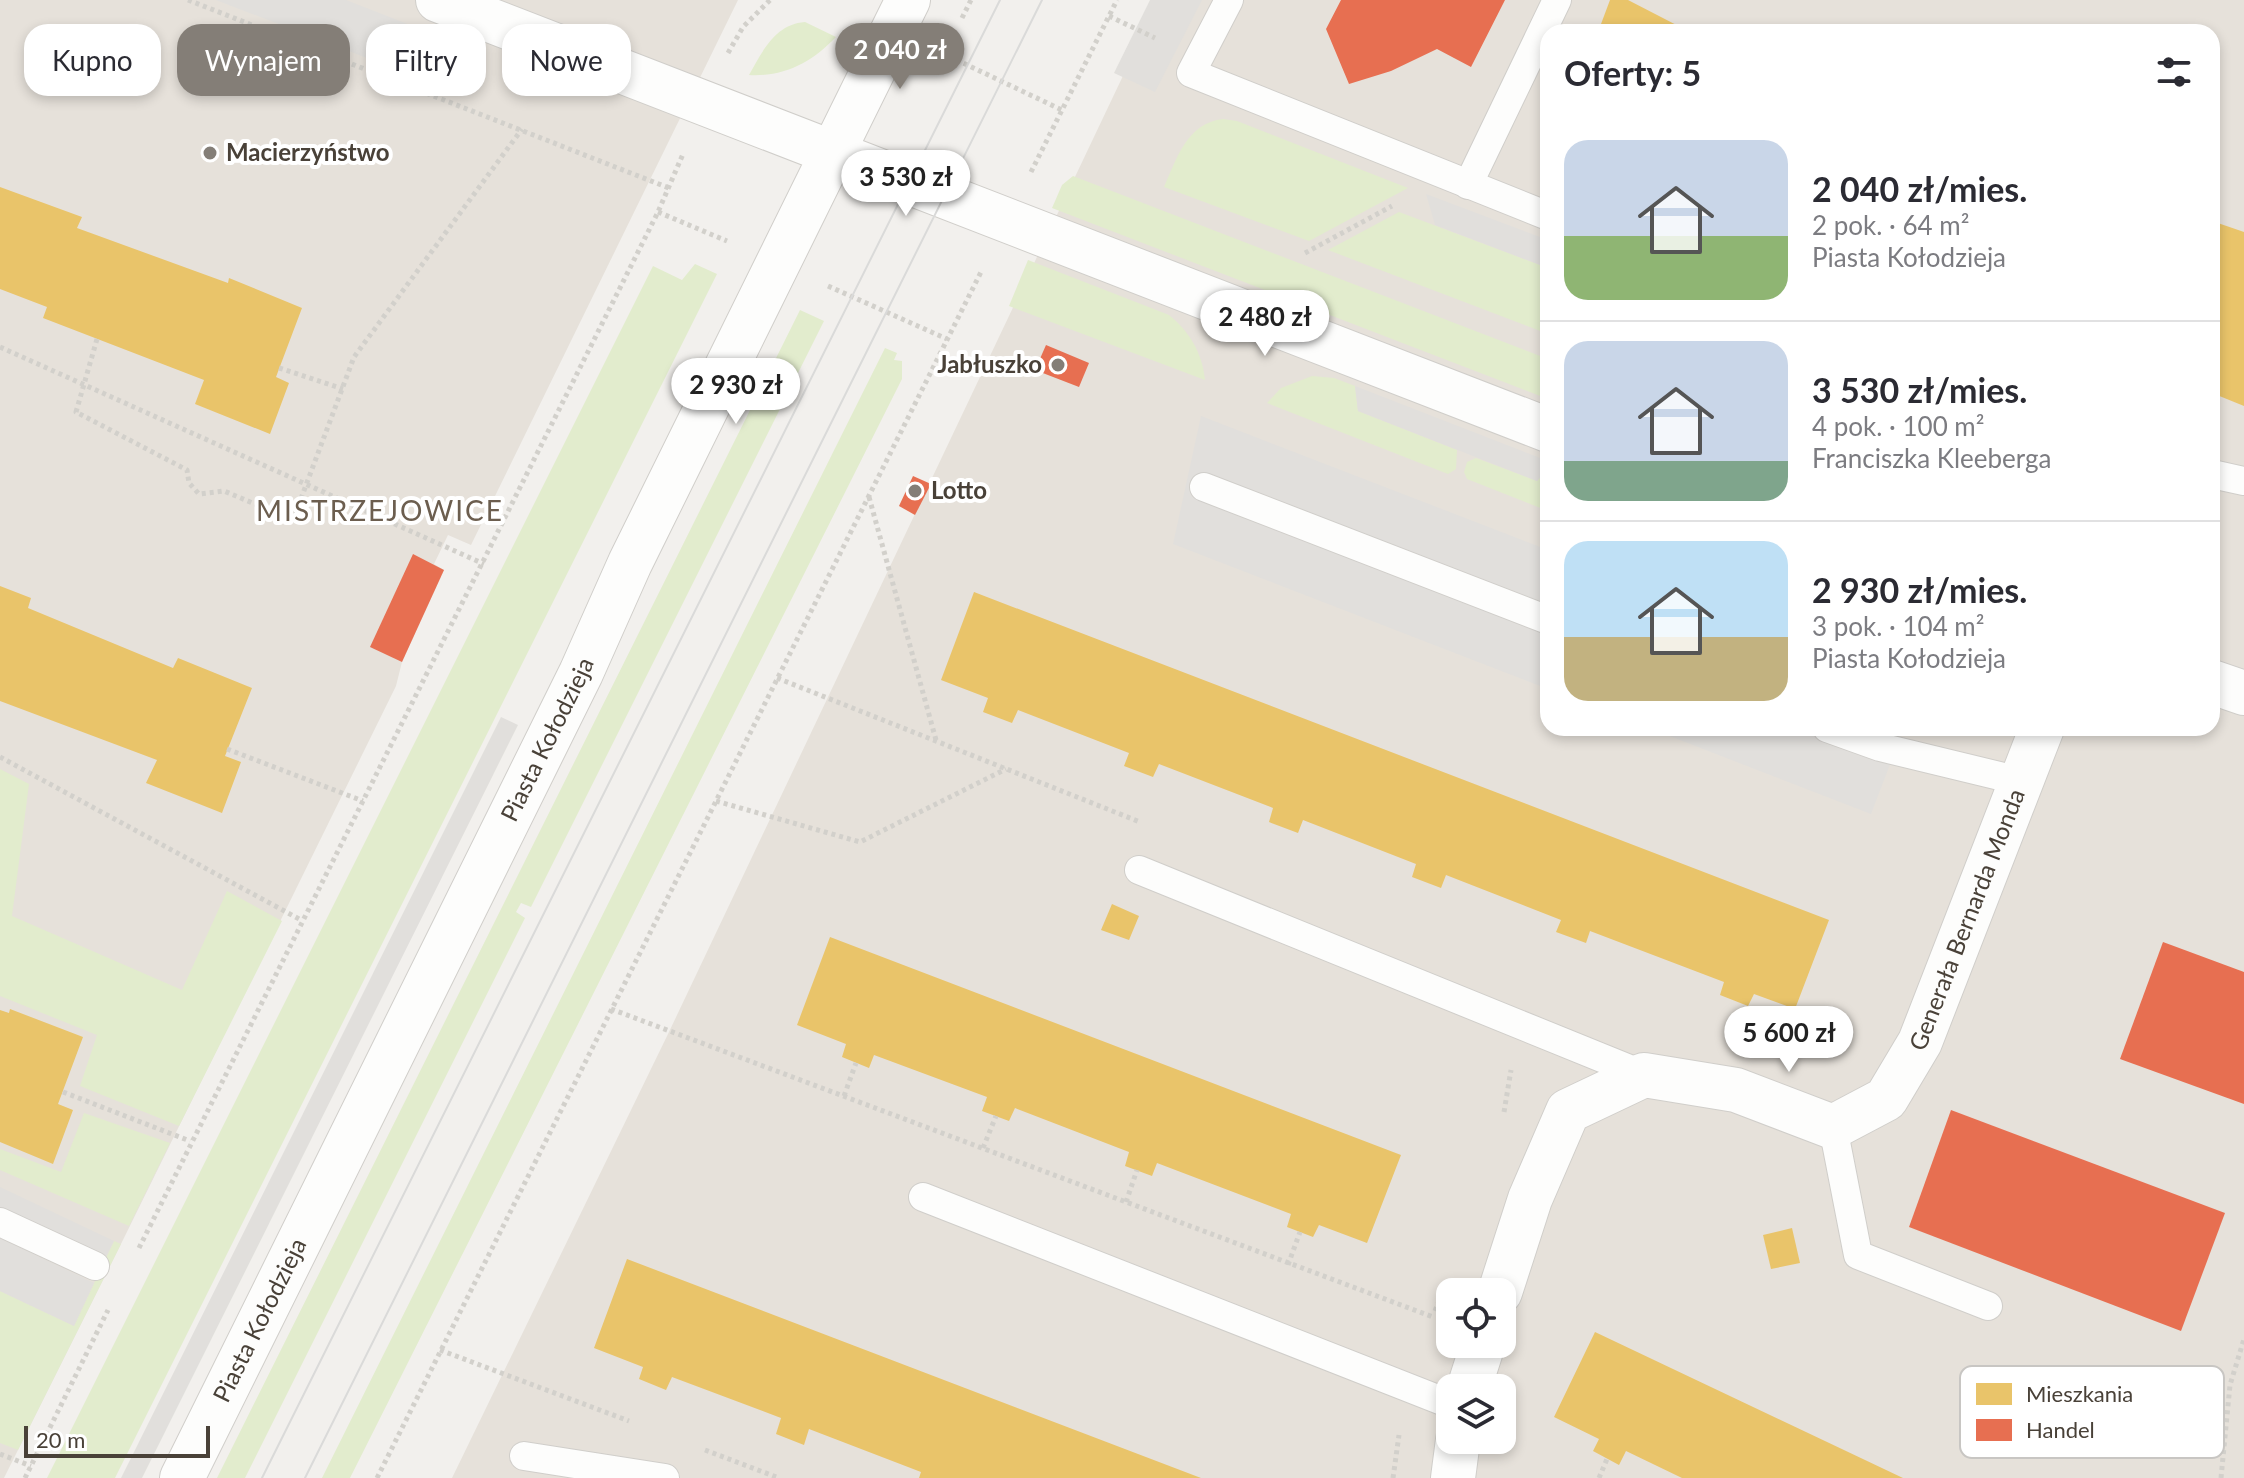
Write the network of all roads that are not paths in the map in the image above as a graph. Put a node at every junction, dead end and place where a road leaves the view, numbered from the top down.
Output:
1 (438, 0) edge
2 (908, 0) edge
3 (1229, 0) edge
4 (1557, 0) edge
5 (1545, 24) edge
6 (1540, 35) edge
7 (832, 152) junction
8 (1468, 185) junction
9 (1540, 213) edge
10 (1540, 427) edge
11 (2220, 476) edge
12 (2244, 481) edge
13 (1204, 487) dead end
14 (1540, 617) edge
15 (2220, 685) edge
16 (2244, 693) edge
17 (1849, 736) edge
18 (2039, 736) edge
19 (2020, 781) junction
20 (1139, 870) dead end
21 (1644, 1075) junction
22 (1833, 1127) junction
23 (923, 1197) dead end
24 (0, 1222) edge
25 (95, 1266) dead end
26 (1505, 1278) edge
27 (1988, 1306) dead end
28 (1436, 1399) edge
29 (524, 1456) dead end
30 (182, 1478) edge
31 (665, 1478) edge

1 - 7 street
2 - 7 street, Piasta Kołodzieja
3 - 8 lane
4 - 5 lane
6 - 8 lane
7 - 10 street
7 - 30 street, Piasta Kołodzieja
8 - 9 lane
11 - 12 lane
13 - 14 lane
15 - 16 street
17 - 19 lane
18 - 19 street, Generała Bernarda Monda
19 - 22 street, Generała Bernarda Monda
20 - 21 lane
21 - 22 street
21 - 26 street
22 - 27 lane
23 - 28 lane
24 - 25 lane
29 - 31 lane

